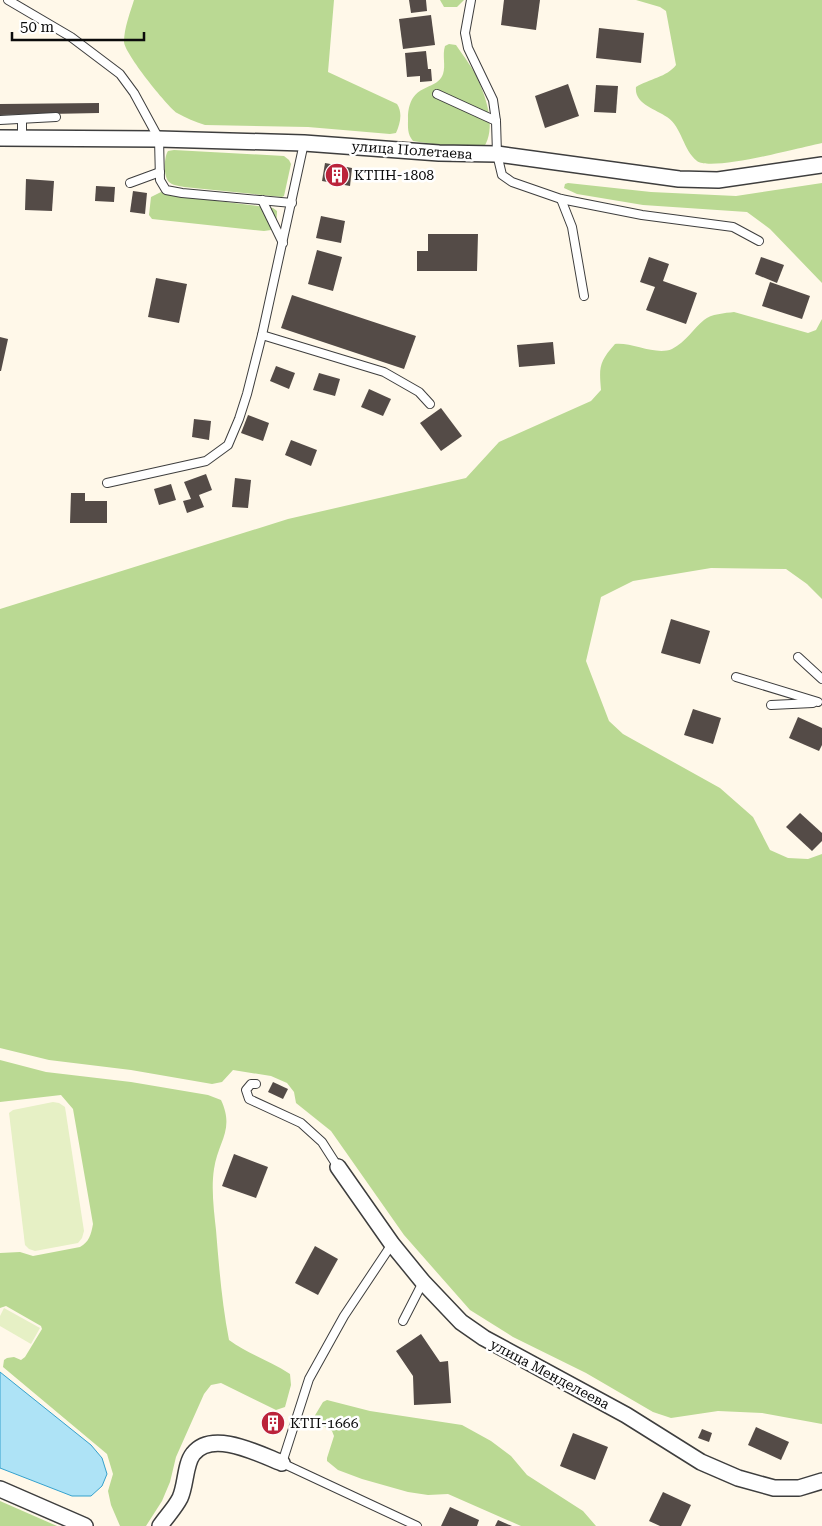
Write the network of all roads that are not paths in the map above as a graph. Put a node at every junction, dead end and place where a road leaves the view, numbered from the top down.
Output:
1 (8, 0) edge
2 (471, 0) edge
3 (437, 94) dead end
4 (56, 117) dead end
5 (22, 119) junction
6 (0, 120) edge
7 (496, 121) junction
8 (0, 138) edge
9 (22, 138) junction
10 (159, 139) junction
11 (304, 143) junction
12 (497, 154) junction
13 (822, 165) edge
14 (160, 172) junction
15 (130, 183) dead end
16 (561, 199) junction
17 (262, 200) junction
18 (292, 203) junction
19 (759, 241) dead end
20 (283, 243) junction
21 (584, 296) dead end
22 (262, 335) junction
23 (430, 404) dead end
24 (107, 483) dead end
25 (798, 657) dead end
26 (736, 678) dead end
27 (822, 679) edge
28 (820, 703) edge
29 (770, 705) dead end
30 (256, 1084) dead end
31 (338, 1167) joint
32 (392, 1244) junction
33 (423, 1282) junction
34 (403, 1321) dead end
35 (282, 1463) junction
36 (822, 1481) edge
37 (0, 1489) edge
38 (85, 1526) edge
39 (160, 1526) edge
40 (417, 1526) edge

1 - 10 lane
2 - 7 lane
3 - 7 lane
4 - 5 lane
5 - 6 lane
5 - 9 lane
7 - 12 lane
8 - 9 street, улица Полетаева
9 - 10 street, улица Полетаева
10 - 11 street, улица Полетаева
10 - 14 lane
11 - 12 street, улица Полетаева
11 - 18 lane
12 - 13 street, улица Полетаева
12 - 16 lane
14 - 15 lane
14 - 17 lane
16 - 19 lane
16 - 21 lane
17 - 18 lane
17 - 20 lane
18 - 20 lane
20 - 22 lane
22 - 23 lane
22 - 24 lane
25 - 27 lane
26 - 28 lane
28 - 29 lane
30 - 31 lane
31 - 32 street, улица Менделеева
32 - 33 street, улица Менделеева
32 - 35 lane
33 - 34 lane
33 - 36 street, улица Менделеева
35 - 39 street
35 - 40 lane
37 - 38 street

